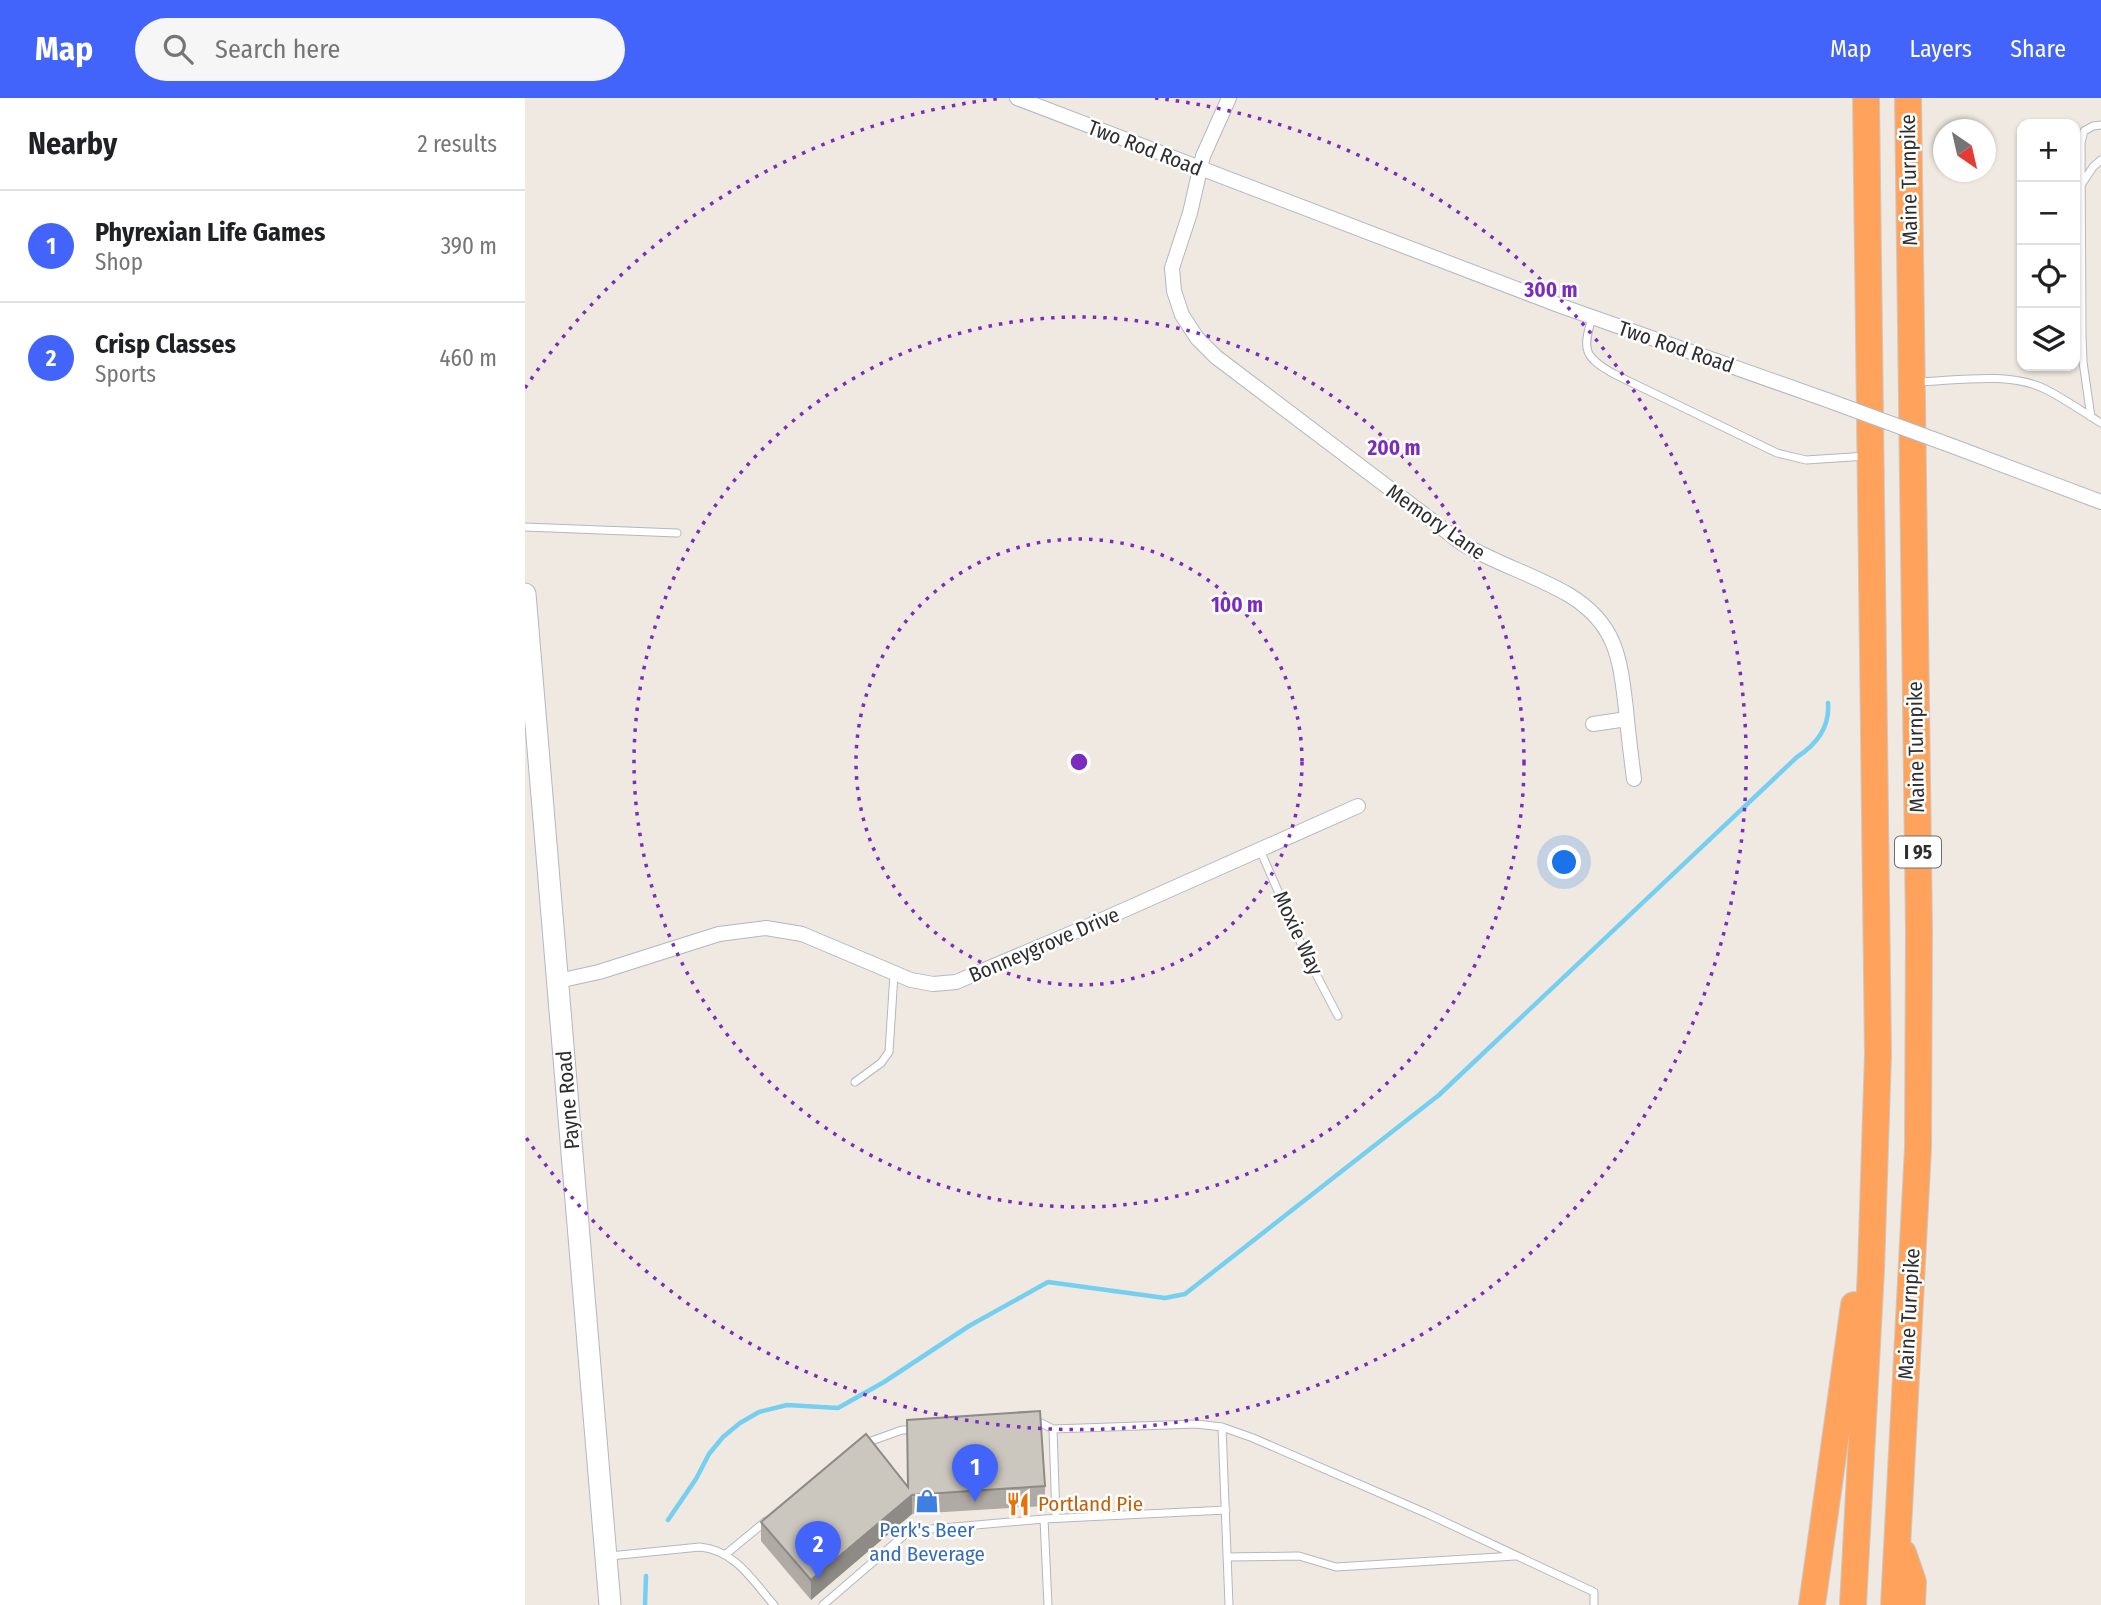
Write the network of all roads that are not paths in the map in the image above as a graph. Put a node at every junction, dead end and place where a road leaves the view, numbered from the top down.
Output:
1 (1017, 98) edge
2 (1229, 98) edge
3 (1866, 98) edge
4 (1908, 98) edge
5 (2101, 125) edge
6 (2101, 160) edge
7 (1200, 168) junction
8 (2081, 186) junction
9 (1592, 318) junction
10 (1912, 382) junction
11 (2091, 417) junction
12 (2101, 423) edge
13 (1871, 456) junction
14 (2101, 502) edge
15 (525, 527) edge
16 (677, 533) dead end
17 (525, 594) edge
18 (1627, 719) junction
19 (1593, 724) dead end
20 (1634, 779) dead end
21 (1358, 806) dead end
22 (1260, 850) junction
23 (894, 974) junction
24 (558, 981) junction
25 (1338, 1016) dead end
26 (855, 1082) dead end
27 (1875, 1161) junction
28 (1029, 1423) edge
29 (1221, 1427) junction
30 (929, 1429) edge
31 (1053, 1429) junction
32 (857, 1446) edge
33 (1226, 1510) junction
34 (771, 1517) edge
35 (1056, 1518) junction
36 (1044, 1519) junction
37 (1897, 1538) junction
38 (726, 1554) junction
39 (607, 1556) junction
40 (1517, 1556) junction
41 (1227, 1557) junction
42 (610, 1605) edge
43 (774, 1605) edge
44 (823, 1605) edge
45 (1048, 1605) edge
46 (1229, 1605) edge
47 (1594, 1605) edge
48 (1812, 1605) edge
49 (1853, 1605) edge
50 (1894, 1605) edge
51 (1912, 1605) edge

1 - 7 street, Two Rod Road
2 - 7 street, Memory Lane
3 - 13 highway, Maine Turnpike / I 95
4 - 10 highway, Maine Turnpike / I 95
5 - 8 lane
6 - 8 lane
7 - 9 street, Two Rod Road
7 - 18 street, Memory Lane
8 - 11 lane
9 - 13 lane
9 - 14 street, Two Rod Road, bridge
10 - 11 lane
10 - 37 highway, Maine Turnpike / I 95
11 - 12 lane
13 - 27 highway, Maine Turnpike / I 95
15 - 16 lane
17 - 24 main road, Payne Road
18 - 19 street
18 - 20 street, Memory Lane
21 - 22 street, Bonneygrove Drive
22 - 23 street, Bonneygrove Drive
22 - 25 lane, Moxie Way
23 - 24 street, Bonneygrove Drive
23 - 26 lane
24 - 39 main road, Payne Road
27 - 48 highway
27 - 49 highway, Maine Turnpike / I 95
28 - 31 lane
29 - 31 lane
29 - 33 lane
29 - 40 lane
30 - 32 lane
31 - 35 lane
33 - 35 lane
33 - 41 lane
34 - 38 lane
35 - 36 lane
36 - 44 lane
36 - 45 lane
37 - 50 highway, Maine Turnpike / I 95
37 - 51 highway
38 - 39 lane
38 - 43 lane
39 - 42 main road, Payne Road
40 - 41 lane
40 - 47 lane
41 - 46 lane

